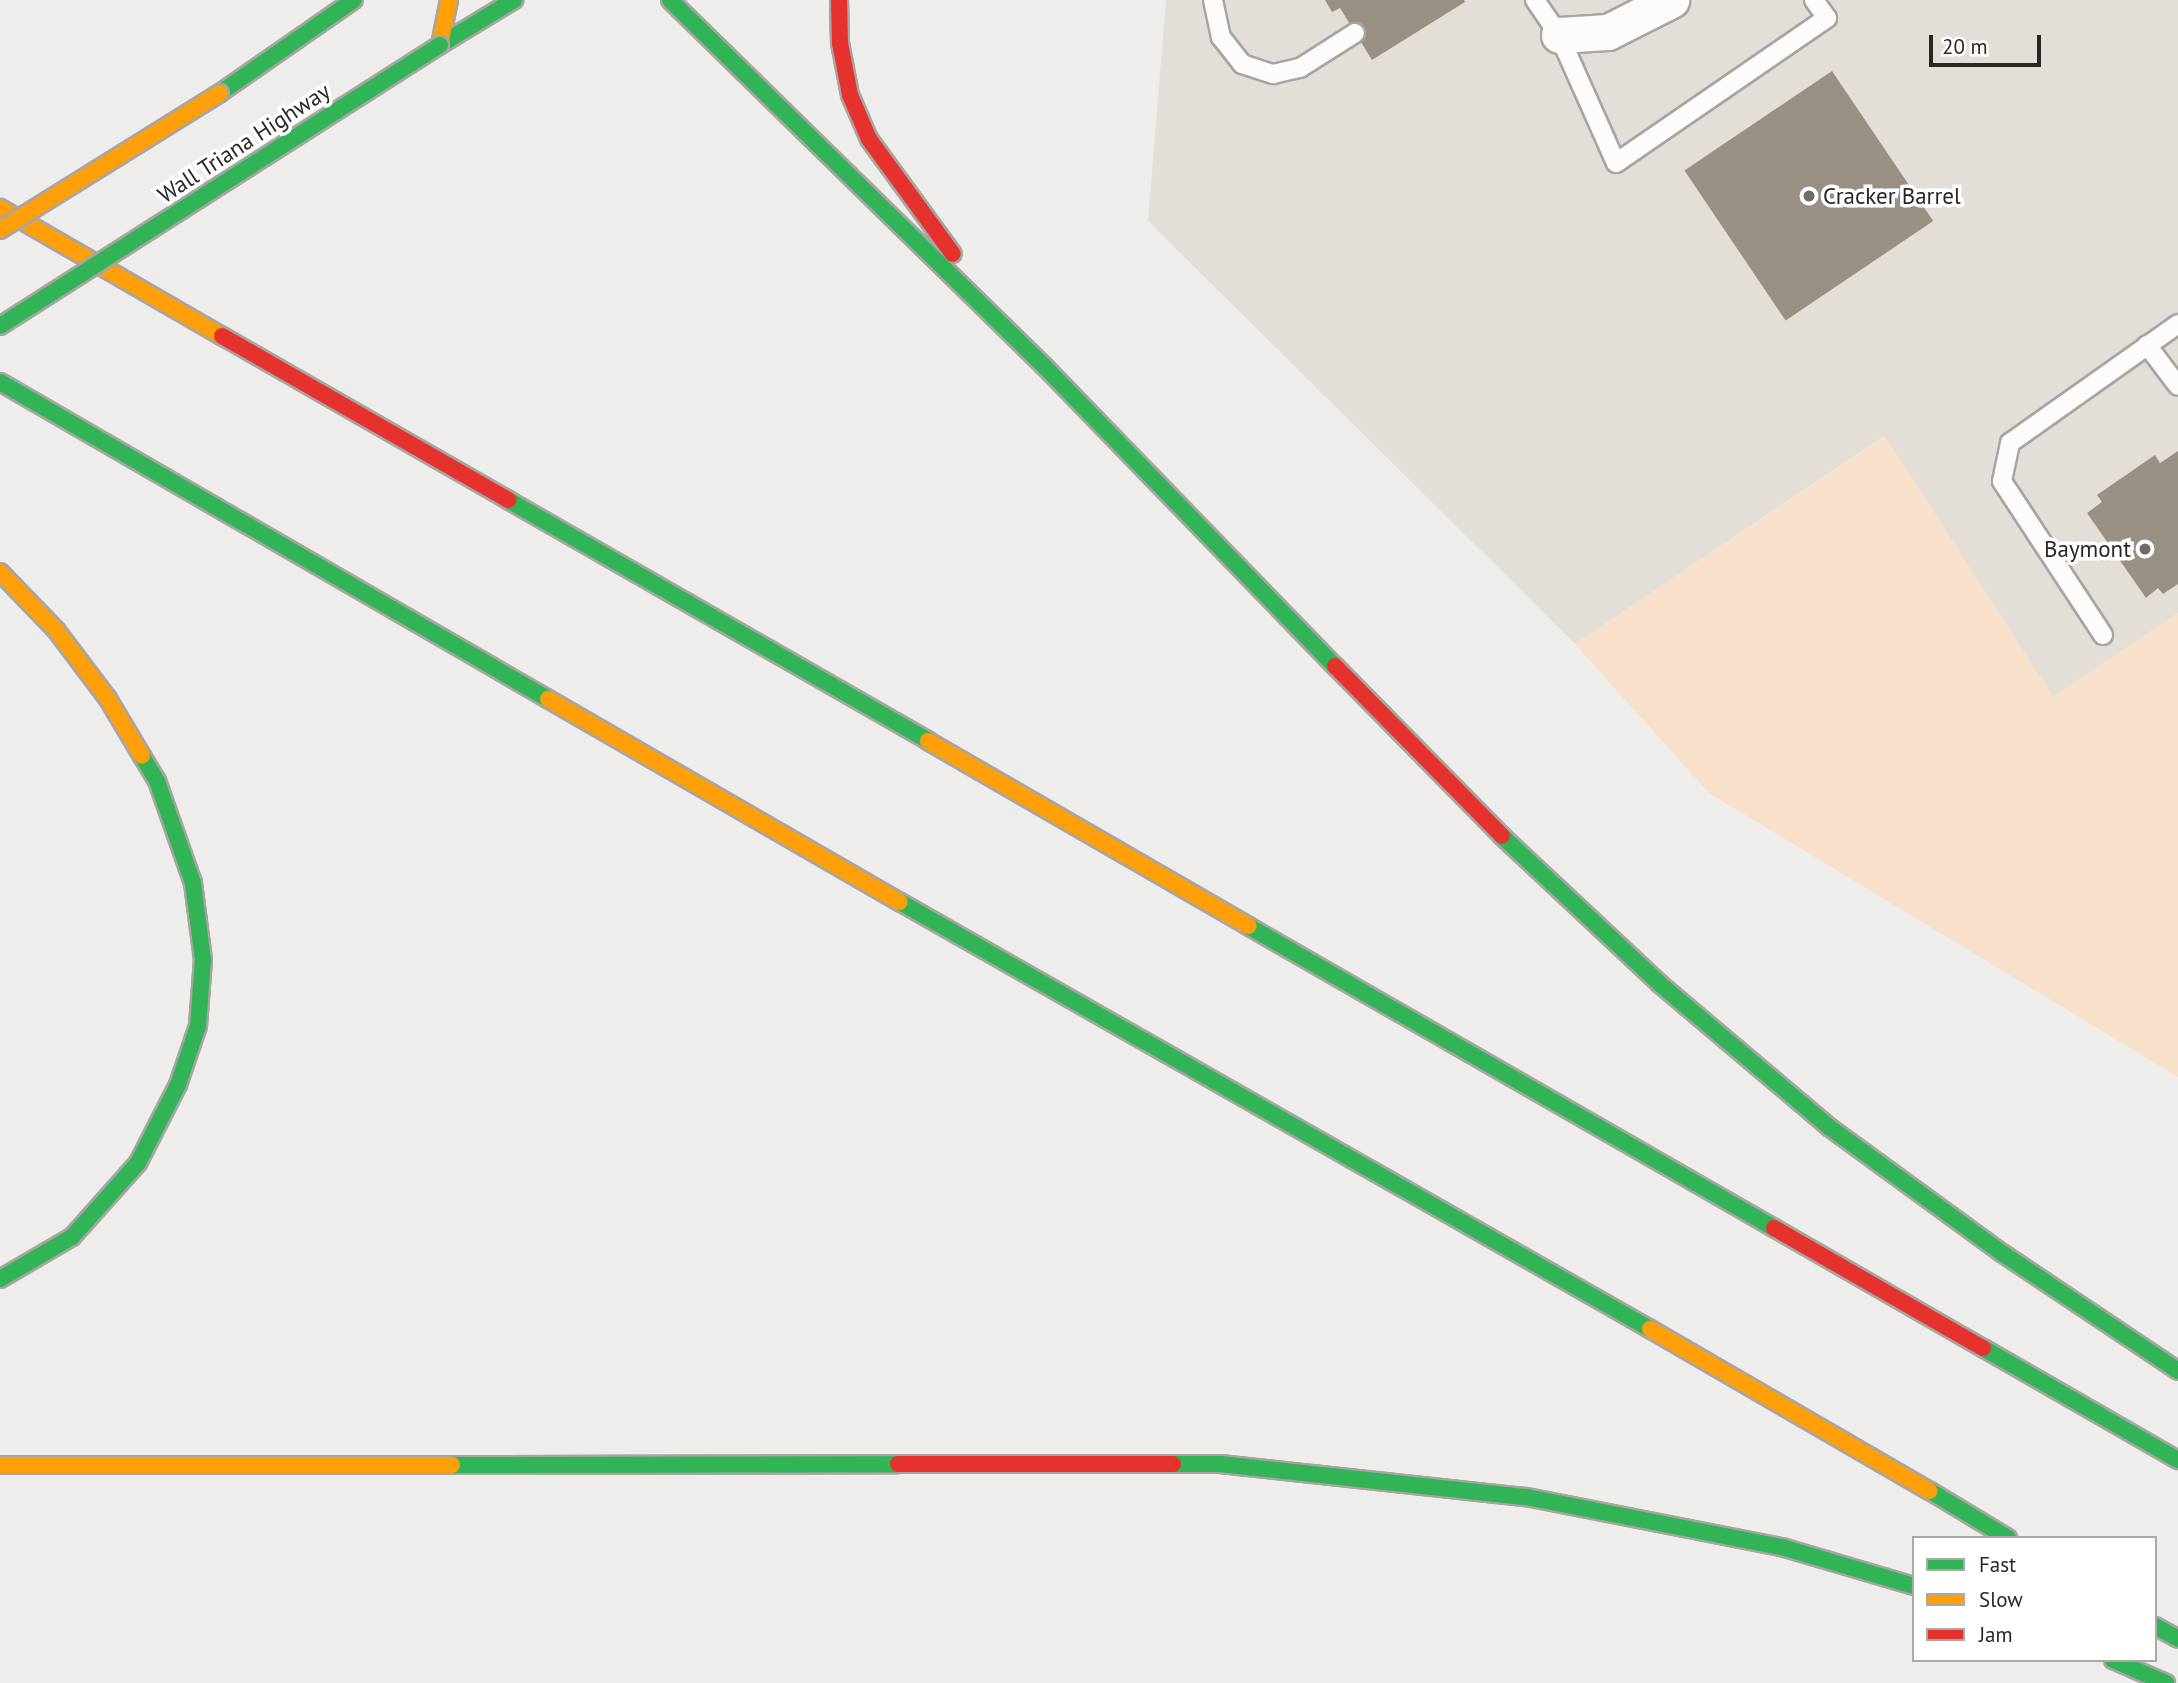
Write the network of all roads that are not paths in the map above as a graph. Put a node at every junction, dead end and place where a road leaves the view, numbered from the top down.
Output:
1 (354, 0) edge
2 (449, 0) edge
3 (514, 0) edge
4 (670, 0) edge
5 (839, 0) edge
6 (1213, 0) edge
7 (1535, 0) edge
8 (1671, 0) edge
9 (1814, 0) edge
10 (1355, 33) dead end
11 (1559, 35) junction
12 (440, 45) junction
13 (0, 208) edge
14 (0, 230) edge
15 (2178, 324) edge
16 (0, 326) edge
17 (2147, 345) junction
18 (1045, 368) junction
19 (0, 382) edge
20 (2178, 386) edge
21 (0, 572) edge
22 (2103, 635) dead end
23 (0, 1279) edge
24 (2178, 1371) edge
25 (2178, 1460) edge
26 (0, 1465) edge
27 (2005, 1536) edge
28 (1912, 1585) edge
29 (2157, 1627) edge
30 (2178, 1639) edge
31 (2118, 1662) edge
32 (2166, 1683) edge

1 - 14 main road, bridge
2 - 12 main road
3 - 12 main road, Wall Triana Highway
4 - 18 main road
5 - 18 main road
6 - 10 lane
7 - 11 lane
8 - 11 street
9 - 11 lane
12 - 16 main road, Wall Triana Highway, bridge
13 - 25 main road
15 - 17 lane
17 - 20 lane
17 - 22 lane
18 - 24 main road
19 - 27 main road
21 - 23 main road
26 - 28 main road
29 - 30 main road
31 - 32 main road

